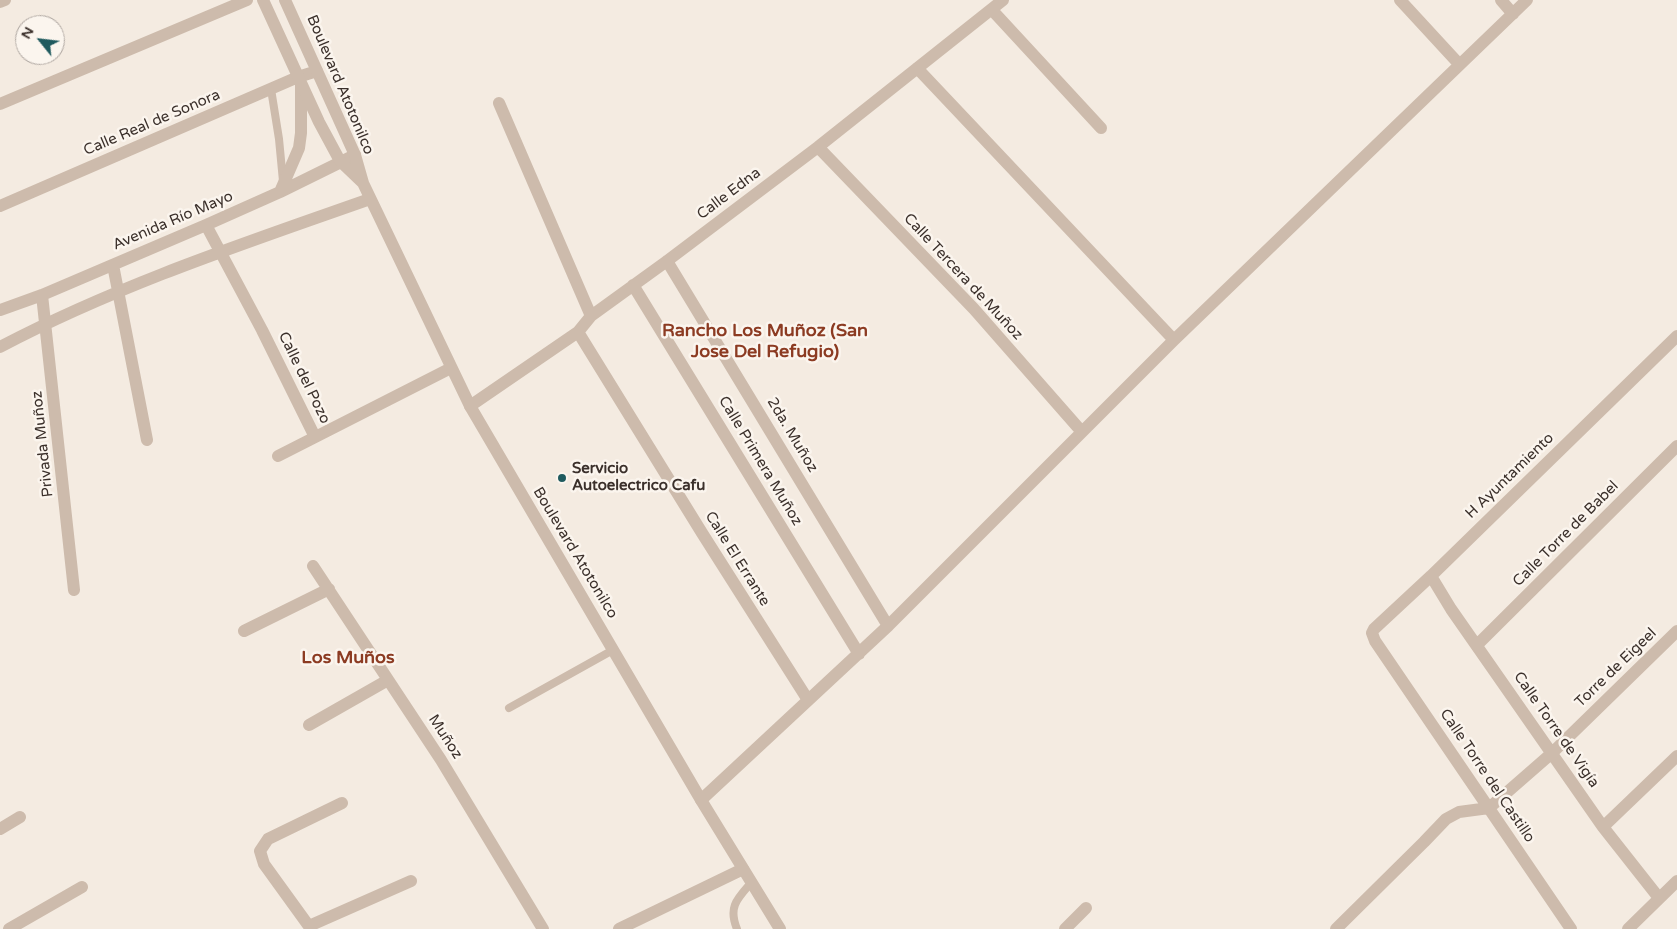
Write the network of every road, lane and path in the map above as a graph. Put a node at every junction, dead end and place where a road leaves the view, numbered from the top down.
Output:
1 (5, 0) edge
2 (247, 0) edge
3 (263, 0) edge
4 (286, 0) edge
5 (1003, 0) edge
6 (1400, 0) edge
7 (1500, 0) edge
8 (1527, 0) edge
9 (0, 2) edge
10 (992, 10) junction
11 (1513, 14) junction
12 (1459, 64) junction
13 (917, 68) junction
14 (318, 71) junction
15 (299, 80) junction
16 (270, 89) junction
17 (498, 103) dead end
18 (0, 104) edge
19 (1102, 128) dead end
20 (818, 147) junction
21 (355, 154) junction
22 (340, 161) junction
23 (362, 183) junction
24 (281, 188) junction
25 (370, 199) junction
26 (0, 206) edge
27 (206, 225) junction
28 (220, 252) junction
29 (667, 261) junction
30 (112, 265) junction
31 (633, 285) junction
32 (118, 292) junction
33 (42, 294) junction
34 (0, 310) edge
35 (591, 316) junction
36 (46, 323) junction
37 (578, 332) junction
38 (1677, 336) edge
39 (1174, 340) junction
40 (0, 347) edge
41 (450, 368) junction
42 (470, 406) junction
43 (1082, 432) junction
44 (315, 437) junction
45 (148, 440) dead end
46 (1677, 446) edge
47 (278, 456) dead end
48 (313, 566) dead end
49 (1431, 576) junction
50 (329, 589) junction
51 (74, 590) dead end
52 (888, 626) junction
53 (244, 631) dead end
54 (1677, 631) edge
55 (1375, 642) joint
56 (1477, 645) junction
57 (613, 650) junction
58 (858, 654) junction
59 (388, 680) junction
60 (808, 700) junction
61 (509, 708) dead end
62 (309, 725) dead end
63 (1552, 754) junction
64 (1677, 756) edge
65 (701, 800) junction
66 (342, 803) dead end
67 (1489, 808) junction
68 (20, 817) dead end
69 (1603, 827) junction
70 (0, 829) edge
71 (743, 870) junction
72 (411, 881) dead end
73 (1677, 881) edge
74 (751, 882) junction
75 (82, 887) dead end
76 (1659, 898) junction
77 (1086, 908) dead end
78 (310, 927) edge
79 (9, 929) edge
80 (543, 929) edge
81 (619, 929) edge
82 (737, 929) edge
83 (780, 929) edge
84 (1065, 929) edge
85 (1336, 929) edge
86 (1571, 929) edge
87 (1628, 929) edge

1 - 9 street
2 - 18 street
3 - 15 street, Boulevard Atotonilco
4 - 14 street, Boulevard Atotonilco
5 - 10 street, Calle Edna
6 - 12 street
7 - 11 street
8 - 11 street
10 - 13 street, Calle Edna
10 - 19 street
11 - 12 street
12 - 39 street
13 - 20 street, Calle Edna
13 - 39 street
14 - 15 street, Calle Real de Sonora
14 - 21 street, Boulevard Atotonilco
15 - 16 street, Calle Real de Sonora
15 - 22 street, Boulevard Atotonilco
15 - 24 street
16 - 24 lane
16 - 26 street, Calle Real de Sonora
17 - 35 street
20 - 29 street, Calle Edna
20 - 43 street, Calle Tercera de Muñoz
21 - 22 street, Avenida Río Mayo
21 - 23 street, Boulevard Atotonilco
22 - 23 street, Boulevard Atotonilco
22 - 24 street, Avenida Río Mayo
23 - 25 street, Boulevard Atotonilco
24 - 27 street, Avenida Río Mayo
25 - 28 street
25 - 41 street, Boulevard Atotonilco
27 - 28 street, Calle del Pozo
27 - 30 street, Avenida Río Mayo
28 - 32 street
28 - 44 street, Calle del Pozo
29 - 31 street, Calle Edna
29 - 52 street, 2da. Muñoz
30 - 32 street
30 - 33 street, Avenida Río Mayo
31 - 35 street, Calle Edna
31 - 58 street, Calle Primera Muñoz
32 - 36 street
32 - 45 street
33 - 34 street, Avenida Río Mayo
33 - 36 street, Privada Muñoz
35 - 37 street, Calle Edna
36 - 40 street
36 - 51 street, Privada Muñoz
37 - 42 street, Calle Edna
37 - 60 street, Calle El Errante
38 - 49 street, H Ayuntamiento
39 - 43 street
41 - 42 street, Boulevard Atotonilco
41 - 44 street, Calle del Pozo
42 - 57 street, Boulevard Atotonilco
43 - 52 street
44 - 47 street
46 - 56 street, Calle Torre de Babel
48 - 50 street, Muñoz
49 - 55 street, H Ayuntamiento
49 - 56 street, Calle Torre de Vigía
50 - 53 street
50 - 59 street, Muñoz
52 - 58 street
54 - 63 street, Torre de Eigeel
55 - 67 street, Calle Torre del Castillo
56 - 63 street, Calle Torre de Vigía
57 - 61 lane
57 - 65 street, Boulevard Atotonilco
58 - 60 street
59 - 62 street
59 - 80 street, Muñoz
60 - 65 street
63 - 67 street, Torre de Eigeel
63 - 69 street, Calle Torre de Vigía
64 - 69 street
65 - 71 street, Boulevard Atotonilco
66 - 78 street
67 - 85 street
67 - 86 street, Calle Torre del Castillo
68 - 70 street
69 - 76 street, Calle Torre de Vigía
71 - 74 street, Boulevard Atotonilco
71 - 81 street
72 - 78 street
73 - 76 street
74 - 82 lane
74 - 83 street, Boulevard Atotonilco
75 - 79 street
76 - 87 street
77 - 84 street

